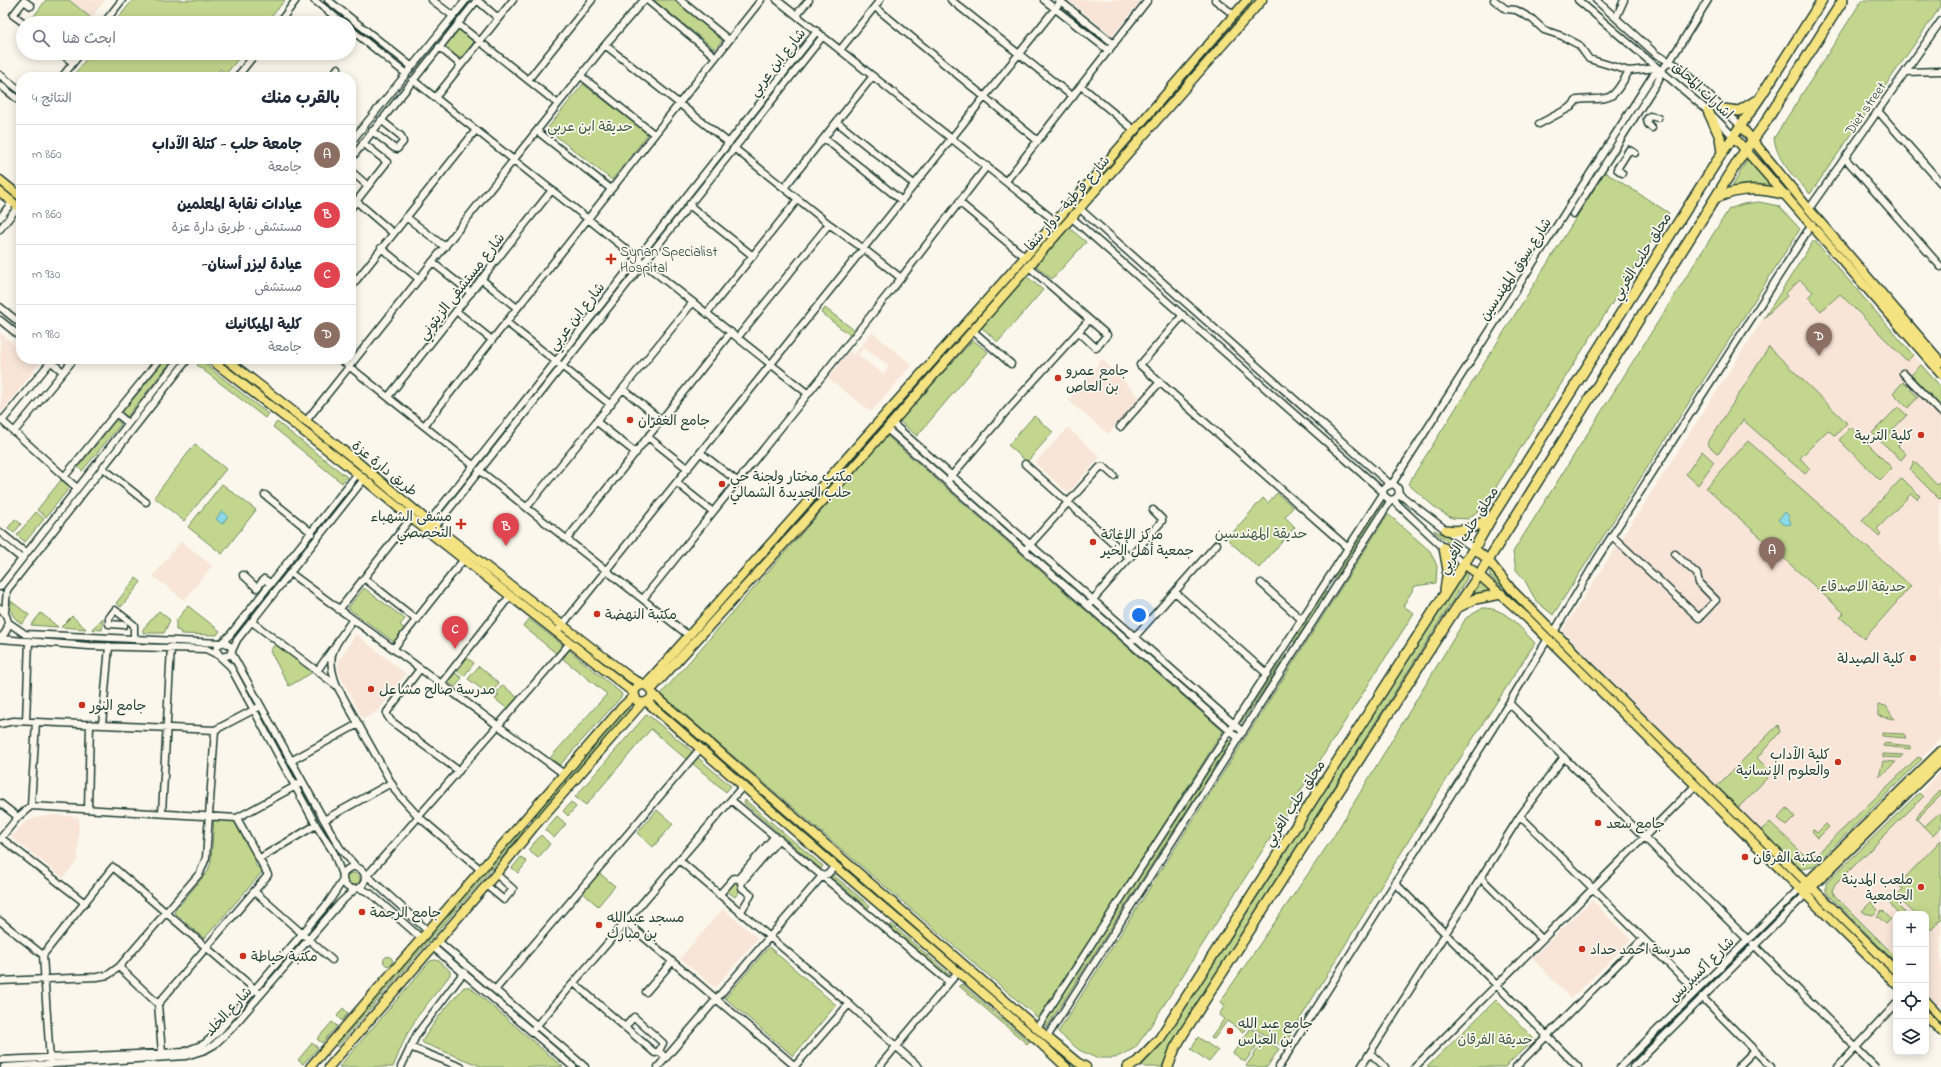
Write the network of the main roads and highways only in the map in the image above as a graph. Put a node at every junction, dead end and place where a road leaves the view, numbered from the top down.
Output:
1 (1247, 0) edge
2 (1262, 0) edge
3 (1822, 0) edge
4 (1843, 0) edge
5 (1223, 28) junction
6 (1230, 34) junction
7 (1761, 96) junction
8 (1724, 109) road end
9 (1150, 110) junction
10 (1708, 111) road end
11 (1159, 118) junction
12 (1741, 126) junction
13 (1734, 137) junction
14 (1752, 140) junction
15 (1746, 150) junction
16 (1722, 153) junction
17 (1780, 173) junction
18 (0, 180) edge
19 (1773, 181) junction
20 (0, 192) edge
21 (16, 193) edge
22 (1786, 195) junction
23 (1716, 198) junction
24 (16, 205) edge
25 (990, 296) junction
26 (998, 303) junction
27 (1941, 362) edge
28 (217, 364) edge
29 (232, 364) edge
30 (1941, 373) edge
31 (350, 462) junction
32 (834, 473) junction
33 (842, 480) junction
34 (1492, 516) junction
35 (1446, 530) road end
36 (1444, 548) road end
37 (1474, 548) junction
38 (1488, 560) junction
39 (1464, 564) junction
40 (1479, 575) junction
41 (1501, 594) junction
42 (1443, 595) junction
43 (1454, 610) junction
44 (647, 688) junction
45 (634, 695) junction
46 (645, 702) junction
47 (1941, 751) edge
48 (1941, 760) edge
49 (524, 820) junction
50 (533, 828) junction
51 (1809, 885) junction
52 (1802, 892) junction
53 (1893, 968) edge
54 (1895, 983) edge
55 (1929, 1006) edge
56 (1929, 1018) edge
57 (1940, 1023) edge
58 (328, 1046) junction
59 (338, 1056) junction
60 (310, 1067) edge
61 (329, 1067) edge
62 (1066, 1067) edge
63 (1086, 1067) edge
64 (1128, 1067) edge
65 (1168, 1067) edge

1 - 5 main road
2 - 6 main road, شارع قرطبة- دوار شفا
3 - 7 highway, محلق حلب الغربي
4 - 14 highway
5 - 6 main road
5 - 9 main road
6 - 11 main road, شارع قرطبة- دوار شفا
7 - 8 highway
7 - 12 highway, محلق حلب الغربي
9 - 11 main road
9 - 25 main road
10 - 16 highway
11 - 26 main road, شارع قرطبة- دوار شفا
12 - 13 highway, محلق حلب الغربي
12 - 14 main road
13 - 15 main road
13 - 16 highway, محلق حلب الغربي
14 - 15 highway
14 - 17 main road
15 - 19 main road
15 - 23 highway
16 - 34 highway, محلق حلب الغربي
17 - 19 main road
17 - 27 main road
18 - 21 main road
19 - 22 main road
20 - 24 main road
22 - 23 highway
22 - 30 main road
23 - 38 highway
25 - 26 main road
25 - 32 main road
26 - 33 main road, شارع قرطبة- دوار شفا
28 - 31 main road
29 - 31 main road, طريق دارة عزة
31 - 44 main road, طريق دارة عزة
31 - 45 main road
32 - 33 main road
32 - 44 main road
33 - 44 main road, شارع قرطبة- دوار شفا
34 - 35 highway
34 - 37 highway, محلق حلب الغربي
36 - 42 highway
37 - 38 main road
37 - 39 highway, محلق حلب الغربي
38 - 40 highway
38 - 51 main road
39 - 40 main road
39 - 42 highway, محلق حلب الغربي
40 - 41 main road
40 - 43 highway
41 - 43 highway
41 - 52 main road
42 - 64 highway, محلق حلب الغربي
43 - 65 highway
44 - 45 main road
44 - 46 main road
44 - 63 main road, طريق دارة عزة
45 - 46 main road
45 - 49 main road
46 - 50 main road
46 - 62 main road
47 - 51 main road
48 - 51 main road
49 - 50 main road
49 - 58 main road
50 - 59 main road
51 - 52 main road
51 - 53 main road
52 - 54 main road
55 - 57 main road
56 - 57 main road
58 - 59 main road
58 - 60 main road
59 - 61 main road

